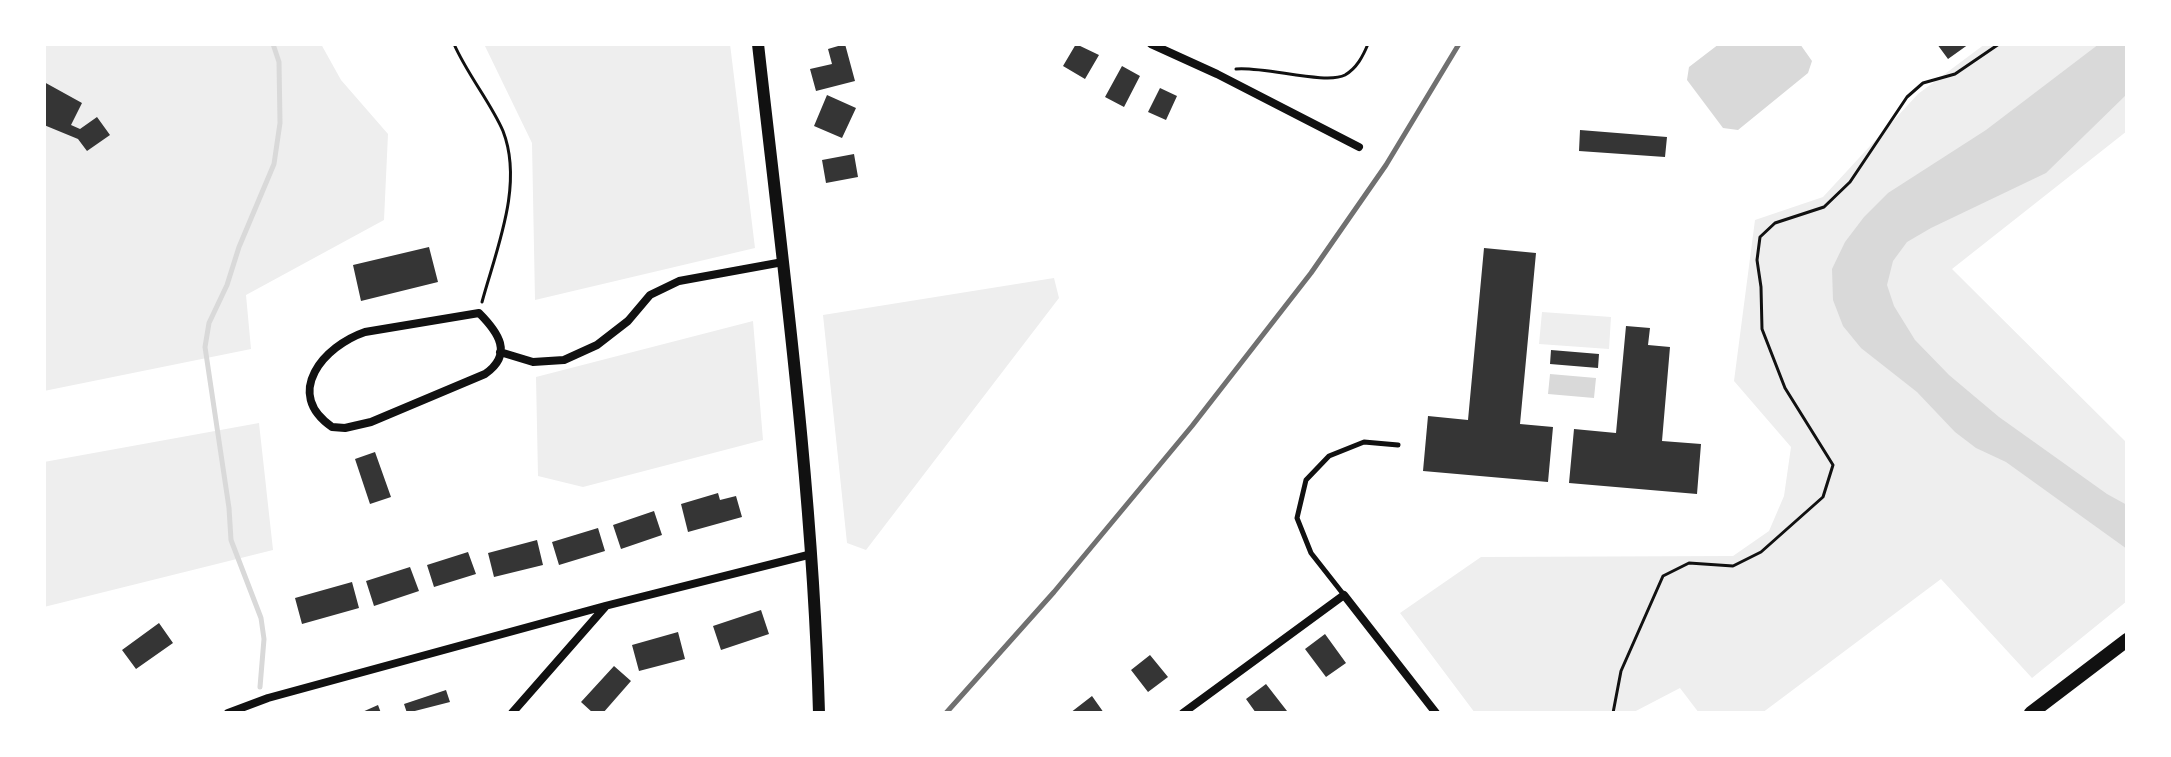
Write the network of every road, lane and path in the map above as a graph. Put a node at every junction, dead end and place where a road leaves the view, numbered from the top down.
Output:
1 (454, 44) edge
2 (758, 44) edge
3 (1151, 44) edge
4 (1368, 44) edge
5 (1999, 44) edge
6 (1217, 74) junction
7 (1359, 147) dead end
8 (783, 262) junction
9 (479, 313) junction
10 (500, 352) junction
11 (1398, 445) dead end
12 (812, 554) junction
13 (1344, 595) junction
14 (605, 606) junction
15 (2127, 640) edge
16 (2039, 711) edge
17 (228, 713) edge
18 (512, 713) edge
19 (819, 713) edge
20 (1183, 713) edge
21 (1436, 713) edge
22 (1613, 713) edge

1 - 9 path
2 - 8 street
3 - 6 street
4 - 6 path
5 - 22 path
6 - 7 street
8 - 10 street
8 - 12 street
9 - 10 street
9 - 10 street
11 - 13 lane
12 - 14 street
12 - 19 street
13 - 20 street
13 - 21 street
14 - 17 street
14 - 18 street
15 - 16 main road

